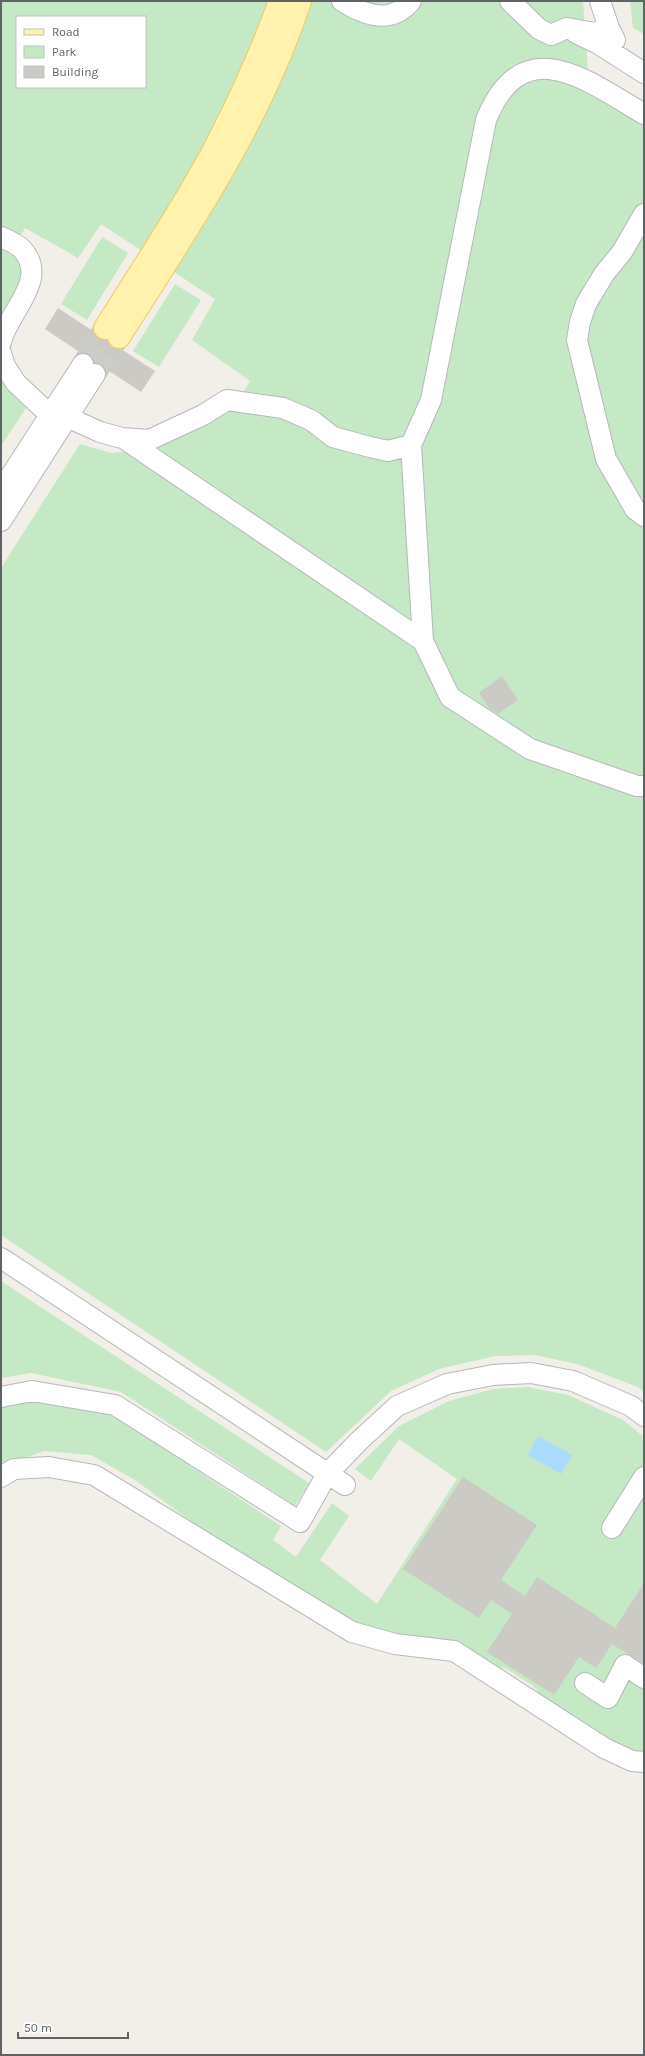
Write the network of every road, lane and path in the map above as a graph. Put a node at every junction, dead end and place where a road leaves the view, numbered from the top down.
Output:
1 (280, 1) edge
2 (300, 1) edge
3 (342, 1) edge
4 (411, 1) edge
5 (510, 1) edge
6 (600, 1) edge
7 (567, 28) junction
8 (609, 28) junction
9 (644, 60) edge
10 (644, 73) edge
11 (644, 114) edge
12 (644, 214) edge
13 (1, 236) edge
14 (1, 342) edge
15 (1, 353) edge
16 (89, 369) tunnel mouth
17 (59, 416) junction
18 (122, 438) junction
19 (411, 446) junction
20 (1, 491) edge
21 (644, 516) edge
22 (1, 521) edge
23 (423, 641) junction
24 (644, 786) edge
25 (1, 1258) edge
26 (1, 1397) edge
27 (644, 1416) edge
28 (327, 1474) junction
29 (1, 1477) edge
30 (644, 1477) edge
31 (344, 1485) dead end
32 (612, 1528) dead end
33 (644, 1678) edge
34 (585, 1683) dead end
35 (644, 1762) edge

1 - 2 main road
3 - 4 street
5 - 7 street
6 - 8 street
7 - 8 street
7 - 10 street
8 - 9 street
11 - 19 street
12 - 21 street
13 - 14 street
15 - 17 street
16 - 17 street
17 - 18 street
17 - 20 street
17 - 22 street
18 - 19 street
18 - 23 street
19 - 23 street
23 - 24 street
25 - 28 street
26 - 28 street
27 - 28 street
28 - 31 street
29 - 35 street
30 - 32 street
33 - 34 street

